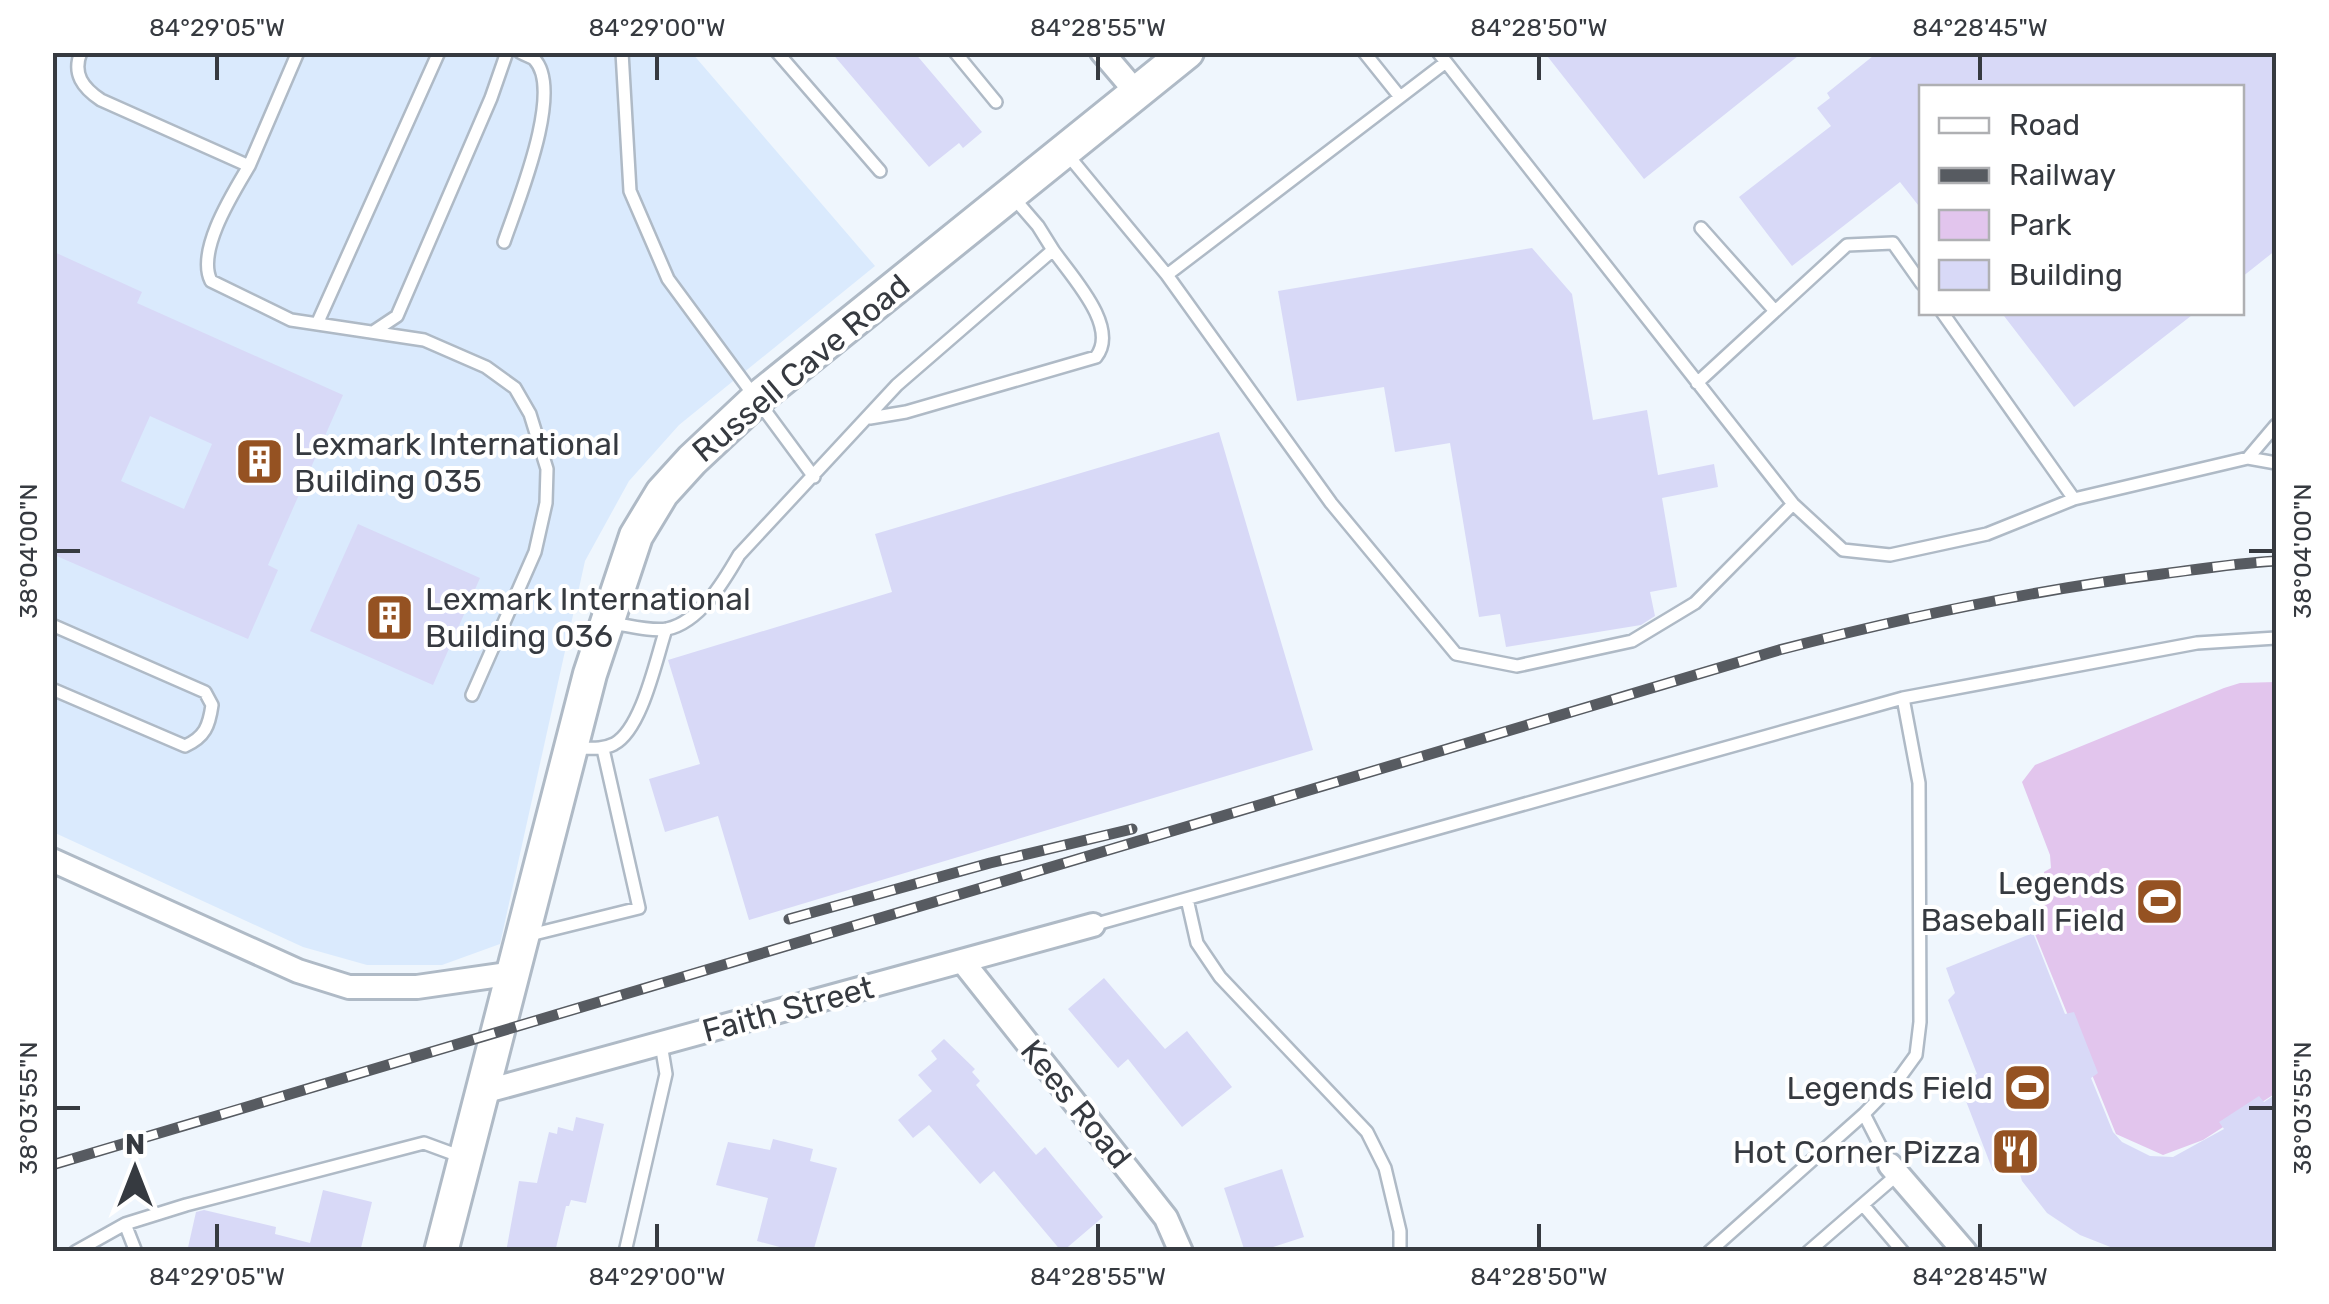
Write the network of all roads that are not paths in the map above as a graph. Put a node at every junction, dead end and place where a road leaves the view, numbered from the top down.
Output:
1 (81, 52) edge
2 (298, 52) edge
3 (439, 52) edge
4 (507, 52) edge
5 (520, 52) edge
6 (622, 52) edge
7 (778, 52) edge
8 (955, 52) edge
9 (1102, 52) edge
10 (1187, 52) edge
11 (1364, 52) edge
12 (1442, 57) edge
13 (1136, 92) junction
14 (1400, 97) junction
15 (996, 102) dead end
16 (1065, 150) junction
17 (249, 166) junction
18 (880, 170) dead end
19 (1010, 194) junction
20 (1701, 228) dead end
21 (504, 242) dead end
22 (1052, 250) junction
23 (1167, 275) junction
24 (1919, 280) edge
25 (1775, 311) junction
26 (1944, 315) edge
27 (316, 324) junction
28 (373, 332) junction
29 (1696, 382) junction
30 (758, 398) junction
31 (870, 418) junction
32 (2276, 426) edge
33 (2248, 458) junction
34 (2276, 463) edge
35 (814, 476) junction
36 (2074, 498) junction
37 (1793, 504) junction
38 (606, 622) junction
39 (52, 625) edge
40 (666, 629) junction
41 (2276, 638) edge
42 (52, 689) edge
43 (472, 695) dead end
44 (1902, 698) junction
45 (587, 748) junction
46 (52, 860) edge
47 (1186, 899) junction
48 (1093, 925) joint
49 (522, 938) junction
50 (963, 962) junction
51 (514, 973) junction
52 (661, 1044) junction
53 (483, 1092) junction
54 (1864, 1114) junction
55 (466, 1158) junction
56 (1894, 1169) junction
57 (1863, 1205) junction
58 (124, 1224) junction
59 (75, 1252) edge
60 (136, 1252) edge
61 (441, 1252) edge
62 (625, 1252) edge
63 (1181, 1252) edge
64 (1400, 1252) edge
65 (1708, 1252) edge
66 (1808, 1252) edge
67 (1903, 1252) edge
68 (1966, 1252) edge

1 - 17 lane
2 - 17 lane
3 - 27 lane
4 - 28 lane
5 - 21 lane
6 - 30 lane
7 - 18 lane
8 - 15 lane
9 - 13 street
10 - 13 street, Russell Cave Road
11 - 14 lane
12 - 14 lane
12 - 29 lane
13 - 16 street, Russell Cave Road
14 - 23 lane
16 - 19 street, Russell Cave Road
16 - 23 lane
17 - 27 lane
19 - 22 lane
19 - 30 street, Russell Cave Road
20 - 25 lane
22 - 31 lane
22 - 31 lane
23 - 37 lane
24 - 25 lane
25 - 29 lane
26 - 36 lane
27 - 28 lane
28 - 43 lane
29 - 37 lane
30 - 35 lane
30 - 38 street, Russell Cave Road
31 - 35 lane
32 - 33 lane
33 - 34 lane
33 - 36 lane
35 - 40 lane
36 - 37 lane
38 - 40 lane
38 - 45 street, Russell Cave Road
39 - 42 lane
40 - 45 lane
41 - 44 lane
44 - 47 lane
44 - 54 lane
45 - 49 street, Russell Cave Road
45 - 49 lane
46 - 51 street
47 - 48 lane
47 - 64 lane
48 - 50 street, Faith Street
49 - 51 street, Russell Cave Road
50 - 52 street, Faith Street
50 - 63 street, Kees Road
51 - 53 street, Russell Cave Road
52 - 53 street, Faith Street
52 - 62 lane
53 - 55 street, Russell Cave Road
54 - 56 lane
54 - 65 lane
55 - 58 lane
55 - 61 street, Russell Cave Road
56 - 57 lane
56 - 68 street
57 - 66 lane
57 - 67 lane
58 - 59 lane
58 - 60 lane

